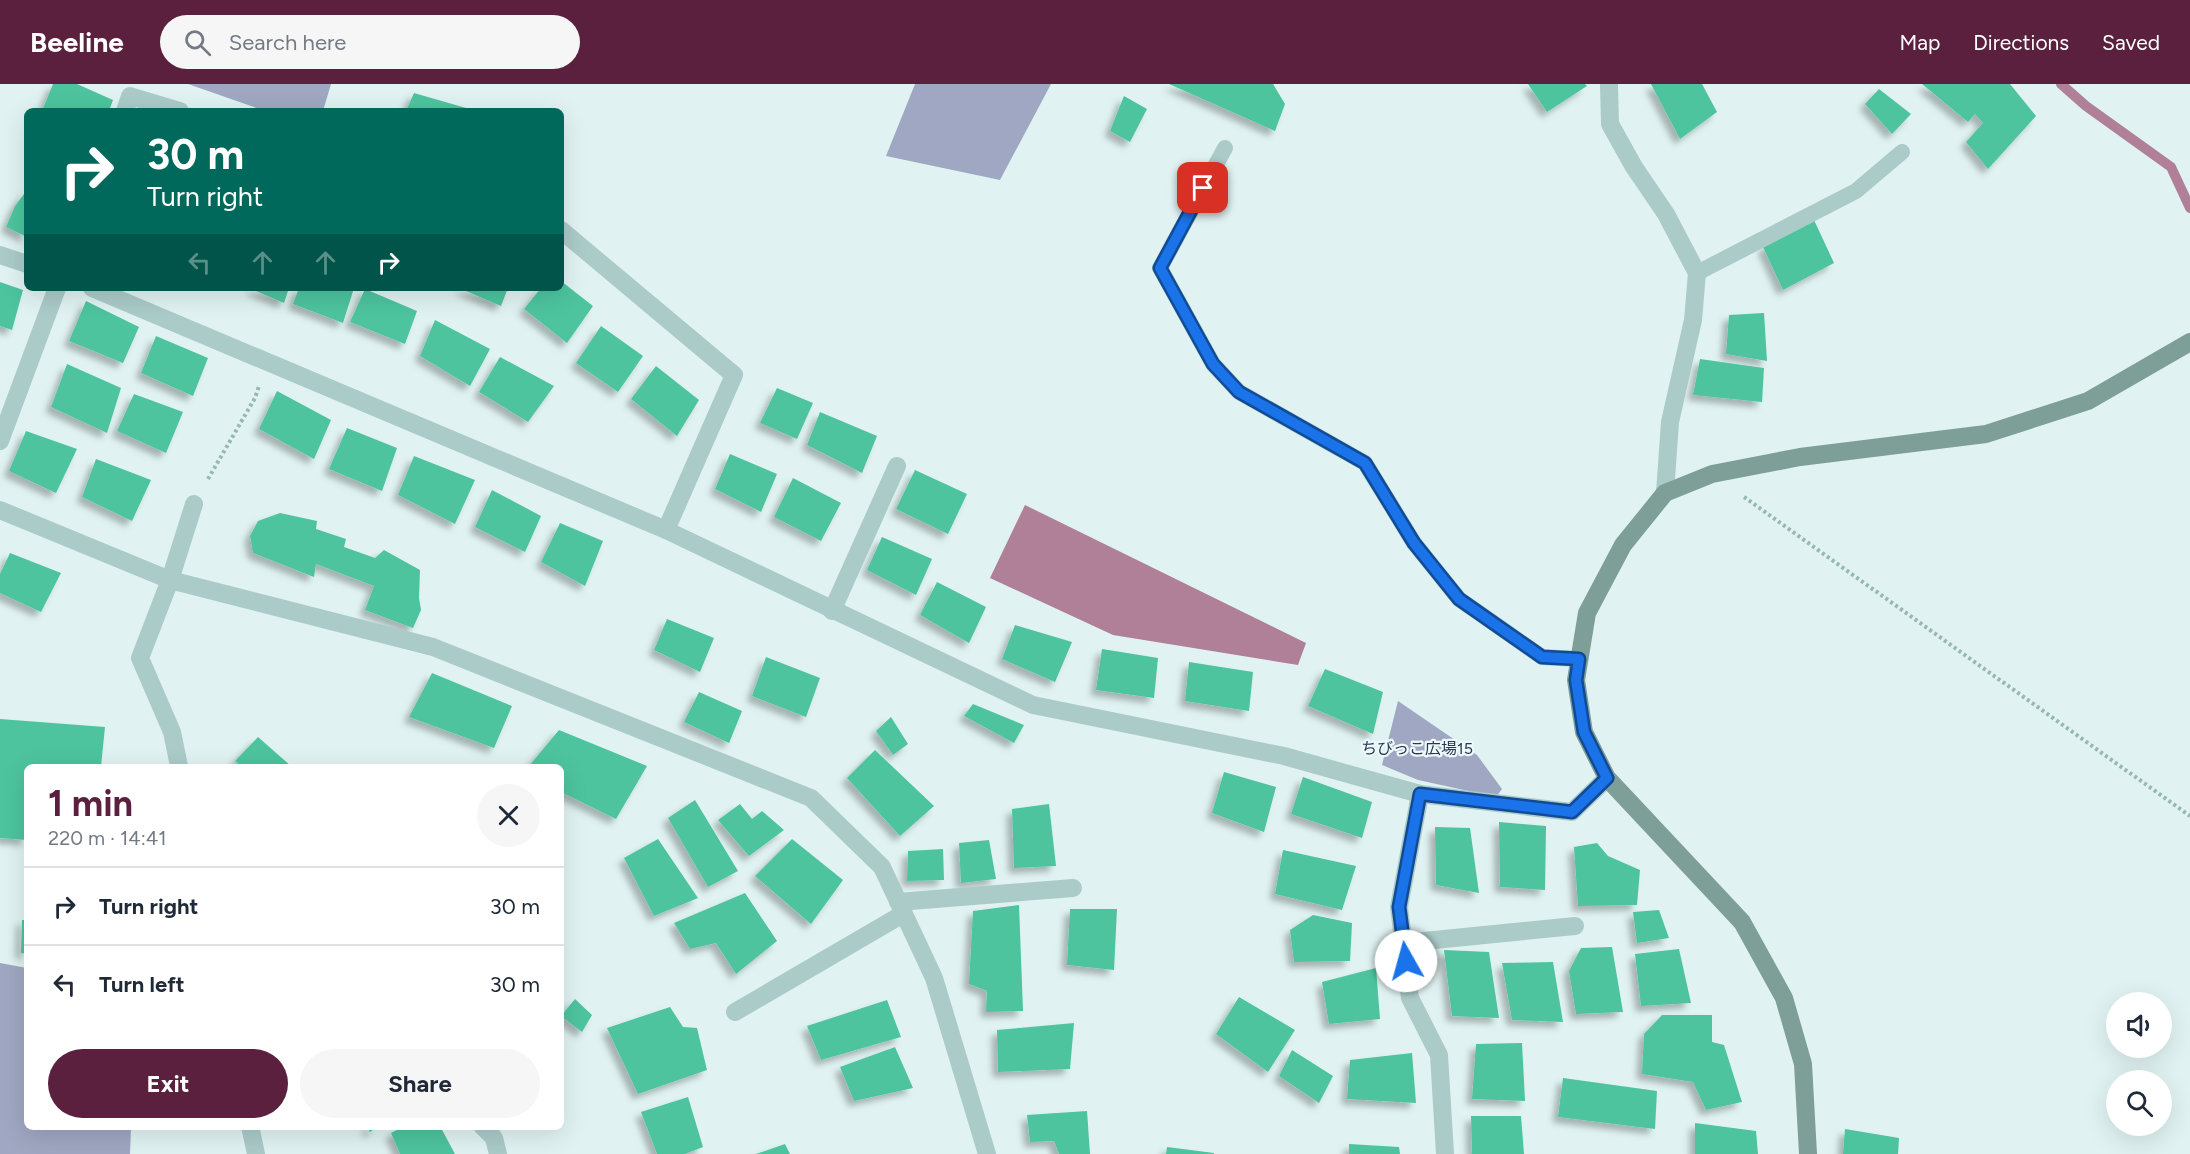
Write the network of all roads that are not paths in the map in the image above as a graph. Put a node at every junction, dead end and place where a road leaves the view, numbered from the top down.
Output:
1 (1609, 84) edge
2 (126, 108) edge
3 (170, 108) edge
4 (1225, 148) dead end
5 (1902, 152) dead end
6 (564, 233) edge
7 (0, 255) edge
8 (24, 263) edge
9 (1697, 273) junction
10 (56, 291) edge
11 (99, 291) edge
12 (2190, 342) edge
13 (0, 441) edge
14 (897, 466) dead end
15 (1665, 493) junction
16 (194, 504) road end
17 (0, 510) edge
18 (666, 530) junction
19 (170, 579) junction
20 (832, 611) junction
21 (1579, 659) junction
22 (179, 764) edge
23 (1607, 778) junction
24 (1420, 794) junction
25 (1073, 888) dead end
26 (901, 908) junction
27 (1575, 926) dead end
28 (1404, 943) junction
29 (735, 1012) dead end
30 (251, 1130) edge
31 (486, 1130) edge
32 (256, 1154) edge
33 (498, 1154) edge
34 (987, 1154) edge
35 (1445, 1154) edge
36 (1808, 1154) edge

1 - 9 street
2 - 3 street
4 - 21 lane
5 - 9 lane
6 - 18 street
7 - 8 street
9 - 15 street
10 - 13 street
11 - 18 street
12 - 15 street
14 - 20 street
15 - 21 street
16 - 19 street
17 - 19 street
18 - 20 street
19 - 22 street
19 - 26 street
20 - 24 street
21 - 23 street
23 - 24 street
23 - 36 street
24 - 28 street
25 - 26 street
26 - 29 street
26 - 34 street
27 - 28 street
28 - 35 street
30 - 32 street
31 - 33 street

